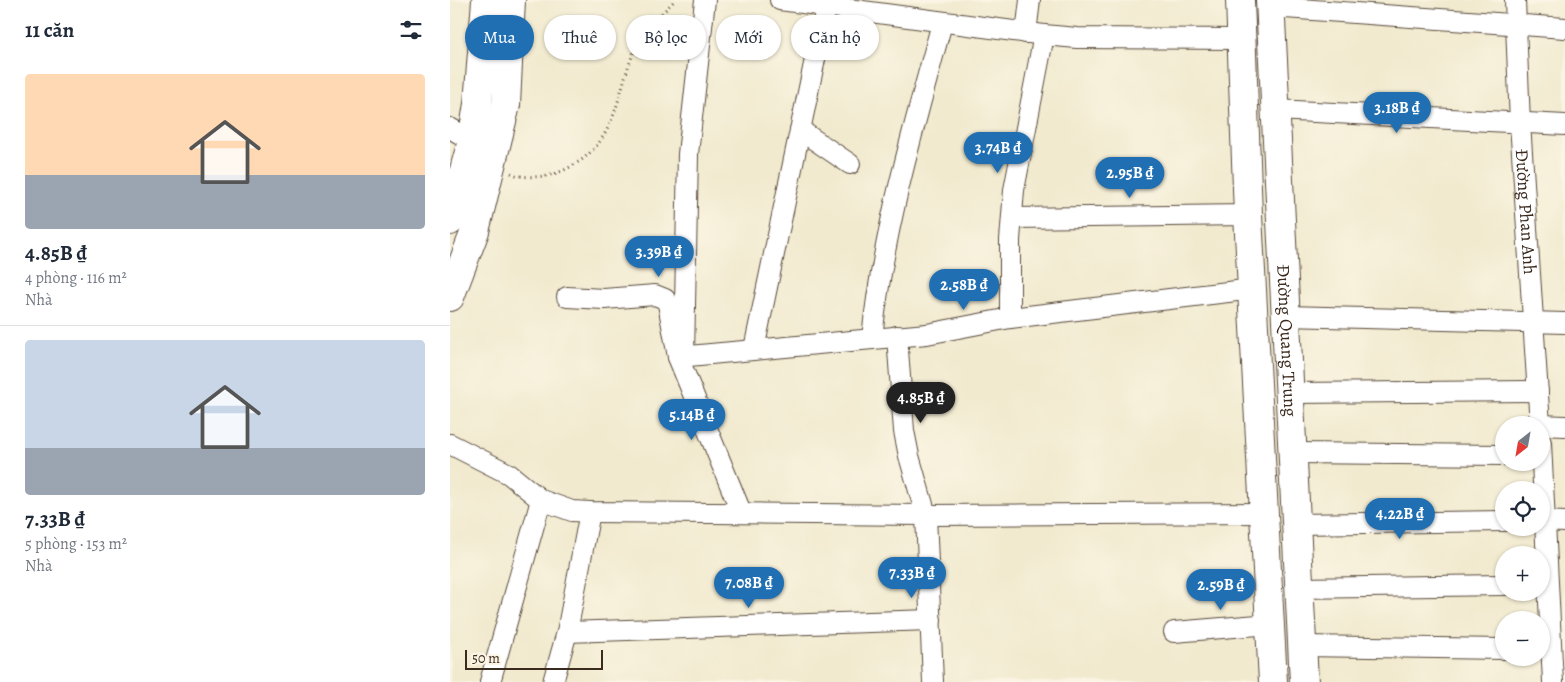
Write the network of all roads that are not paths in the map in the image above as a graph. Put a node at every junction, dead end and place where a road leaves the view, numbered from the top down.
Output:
1 (486, 0) edge
2 (511, 0) edge
3 (705, 0) edge
4 (780, 0) edge
5 (1030, 0) edge
6 (1515, 0) edge
7 (1240, 2) edge
8 (1270, 4) edge
9 (826, 7) junction
10 (942, 23) junction
11 (1516, 25) junction
12 (1565, 28) edge
13 (1035, 34) junction
14 (1242, 39) junction
15 (1276, 110) junction
16 (1520, 123) junction
17 (1565, 125) edge
18 (800, 130) junction
19 (461, 134) edge
20 (850, 164) dead end
21 (1248, 215) junction
22 (1012, 218) junction
23 (450, 222) edge
24 (1253, 289) junction
25 (567, 297) dead end
26 (450, 298) edge
27 (1286, 316) junction
28 (1010, 318) junction
29 (1533, 322) junction
30 (1565, 324) edge
31 (897, 336) junction
32 (872, 338) junction
33 (754, 349) junction
34 (681, 356) junction
35 (1538, 391) junction
36 (1290, 393) junction
37 (1540, 416) edge
38 (1550, 425) edge
39 (1565, 426) edge
40 (450, 444) edge
41 (1293, 453) junction
42 (1495, 455) edge
43 (541, 500) junction
44 (590, 512) junction
45 (740, 512) junction
46 (1265, 513) junction
47 (926, 515) junction
48 (1495, 521) edge
49 (1550, 521) edge
50 (1565, 522) edge
51 (1296, 524) junction
52 (1495, 585) edge
53 (1299, 588) junction
54 (1550, 600) edge
55 (931, 620) junction
56 (1557, 620) edge
57 (1270, 624) junction
58 (567, 632) junction
59 (1174, 632) dead end
60 (1550, 638) edge
61 (1302, 646) junction
62 (1495, 649) edge
63 (1549, 666) edge
64 (490, 682) edge
65 (553, 682) edge
66 (933, 682) edge
67 (1273, 682) edge
68 (1304, 682) edge
69 (1552, 682) edge

1 - 19 highway
2 - 26 highway
3 - 34 street
4 - 9 street
5 - 13 street
6 - 11 street, Đường Phan Anh
7 - 8 highway
7 - 14 highway, Đường Quang Trung
8 - 11 street
8 - 15 highway, Đường Quang Trung
9 - 10 street
9 - 18 street
10 - 13 street
10 - 32 street
11 - 12 street
11 - 16 street, Đường Phan Anh
13 - 14 street
13 - 22 street
14 - 21 highway, Đường Quang Trung
15 - 16 street
15 - 27 highway, Đường Quang Trung
16 - 17 street
16 - 29 street, Đường Phan Anh
18 - 20 street
18 - 33 street
19 - 23 highway
21 - 22 street
21 - 24 highway, Đường Quang Trung
22 - 28 street
24 - 28 street
24 - 46 highway, Đường Quang Trung
25 - 34 street
27 - 29 street
27 - 36 highway, Đường Quang Trung
28 - 31 street
29 - 30 street
29 - 35 street, Đường Phan Anh
31 - 32 street
31 - 47 street
32 - 33 street
33 - 34 street
34 - 45 street
35 - 36 street
35 - 37 street, Đường Phan Anh
36 - 41 highway, Đường Quang Trung
38 - 39 street
40 - 43 street
41 - 42 street
41 - 51 highway, Đường Quang Trung
43 - 44 street
43 - 64 street
44 - 45 street
44 - 58 street
45 - 47 street
46 - 47 street
46 - 57 highway, Đường Quang Trung
47 - 55 street
48 - 51 street
49 - 50 street
51 - 53 highway, Đường Quang Trung
52 - 53 street
53 - 61 highway, Đường Quang Trung
54 - 56 street
55 - 58 street
55 - 66 street
56 - 60 street
57 - 59 street
57 - 67 highway, Đường Quang Trung
58 - 65 street
61 - 62 street
61 - 68 highway, Đường Quang Trung
63 - 69 street

